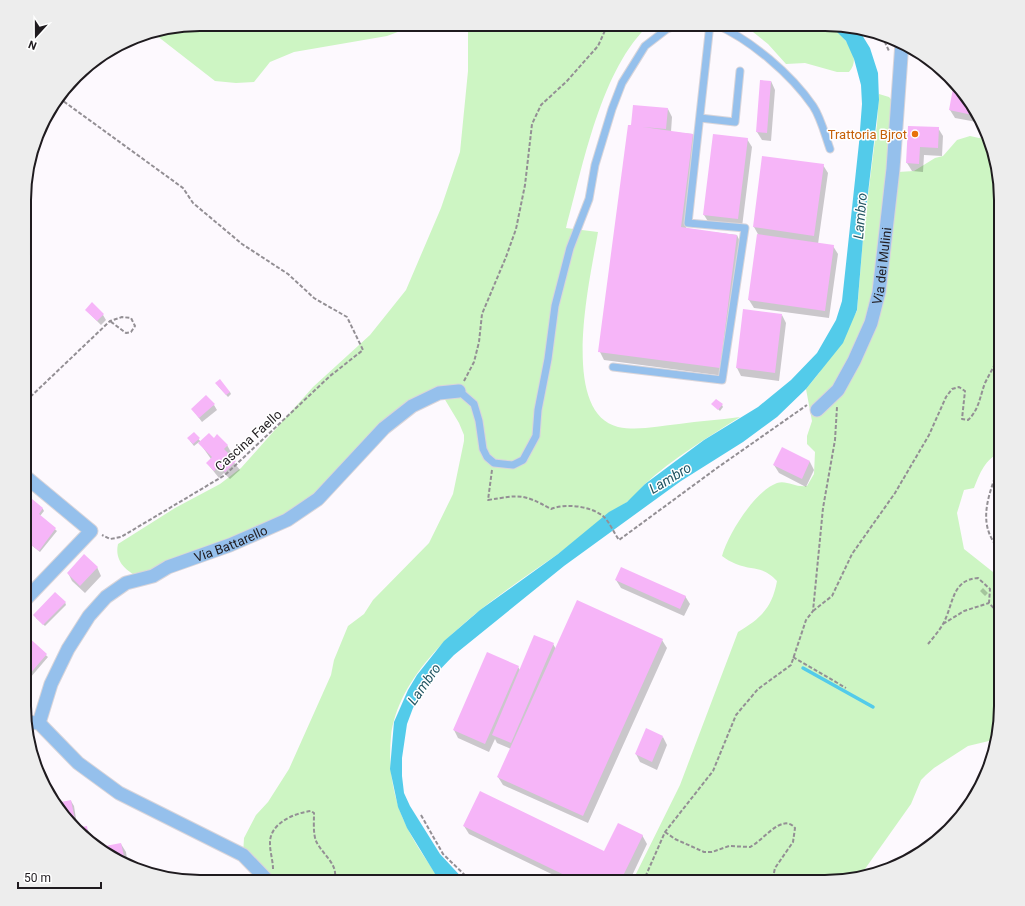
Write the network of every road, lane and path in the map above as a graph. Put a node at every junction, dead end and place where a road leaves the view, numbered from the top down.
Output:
1 (605, 31) edge
2 (664, 31) edge
3 (709, 31) edge
4 (730, 31) edge
5 (902, 49) edge
6 (740, 71) dead end
7 (63, 101) edge
8 (700, 118) junction
9 (830, 149) dead end
10 (110, 321) junction
11 (613, 367) dead end
12 (994, 368) edge
13 (460, 390) junction
14 (838, 390) junction
15 (31, 396) edge
16 (814, 406) joint
17 (494, 463) junction
18 (994, 480) edge
19 (31, 482) edge
20 (92, 531) junction
21 (994, 544) edge
22 (31, 594) edge
23 (989, 603) junction
24 (994, 608) edge
25 (813, 611) junction
26 (943, 624) junction
27 (928, 644) dead end
28 (793, 657) junction
29 (846, 688) dead end
30 (31, 722) edge
31 (39, 723) junction
32 (421, 815) dead end
33 (665, 832) junction
34 (266, 875) edge
35 (271, 875) edge
36 (335, 875) edge
37 (465, 875) edge
38 (646, 875) edge
39 (774, 875) edge

1 - 13 path
2 - 17 lane
3 - 8 lane
4 - 9 lane
5 - 14 street, Via dei Mulini
6 - 8 lane
7 - 20 path, Cascina Faello
8 - 11 lane
10 - 10 path
10 - 15 path
12 - 25 path
13 - 17 lane
13 - 31 street, Via Battarello
14 - 16 street, Via dei Mulini
14 - 25 path
16 - 17 path
18 - 21 path
19 - 20 street
20 - 22 street
23 - 24 path
23 - 26 path
23 - 26 path
25 - 28 path
26 - 27 path
28 - 29 path
28 - 33 path
30 - 31 street
31 - 34 street
32 - 37 path
33 - 38 path
33 - 39 path
35 - 36 path

